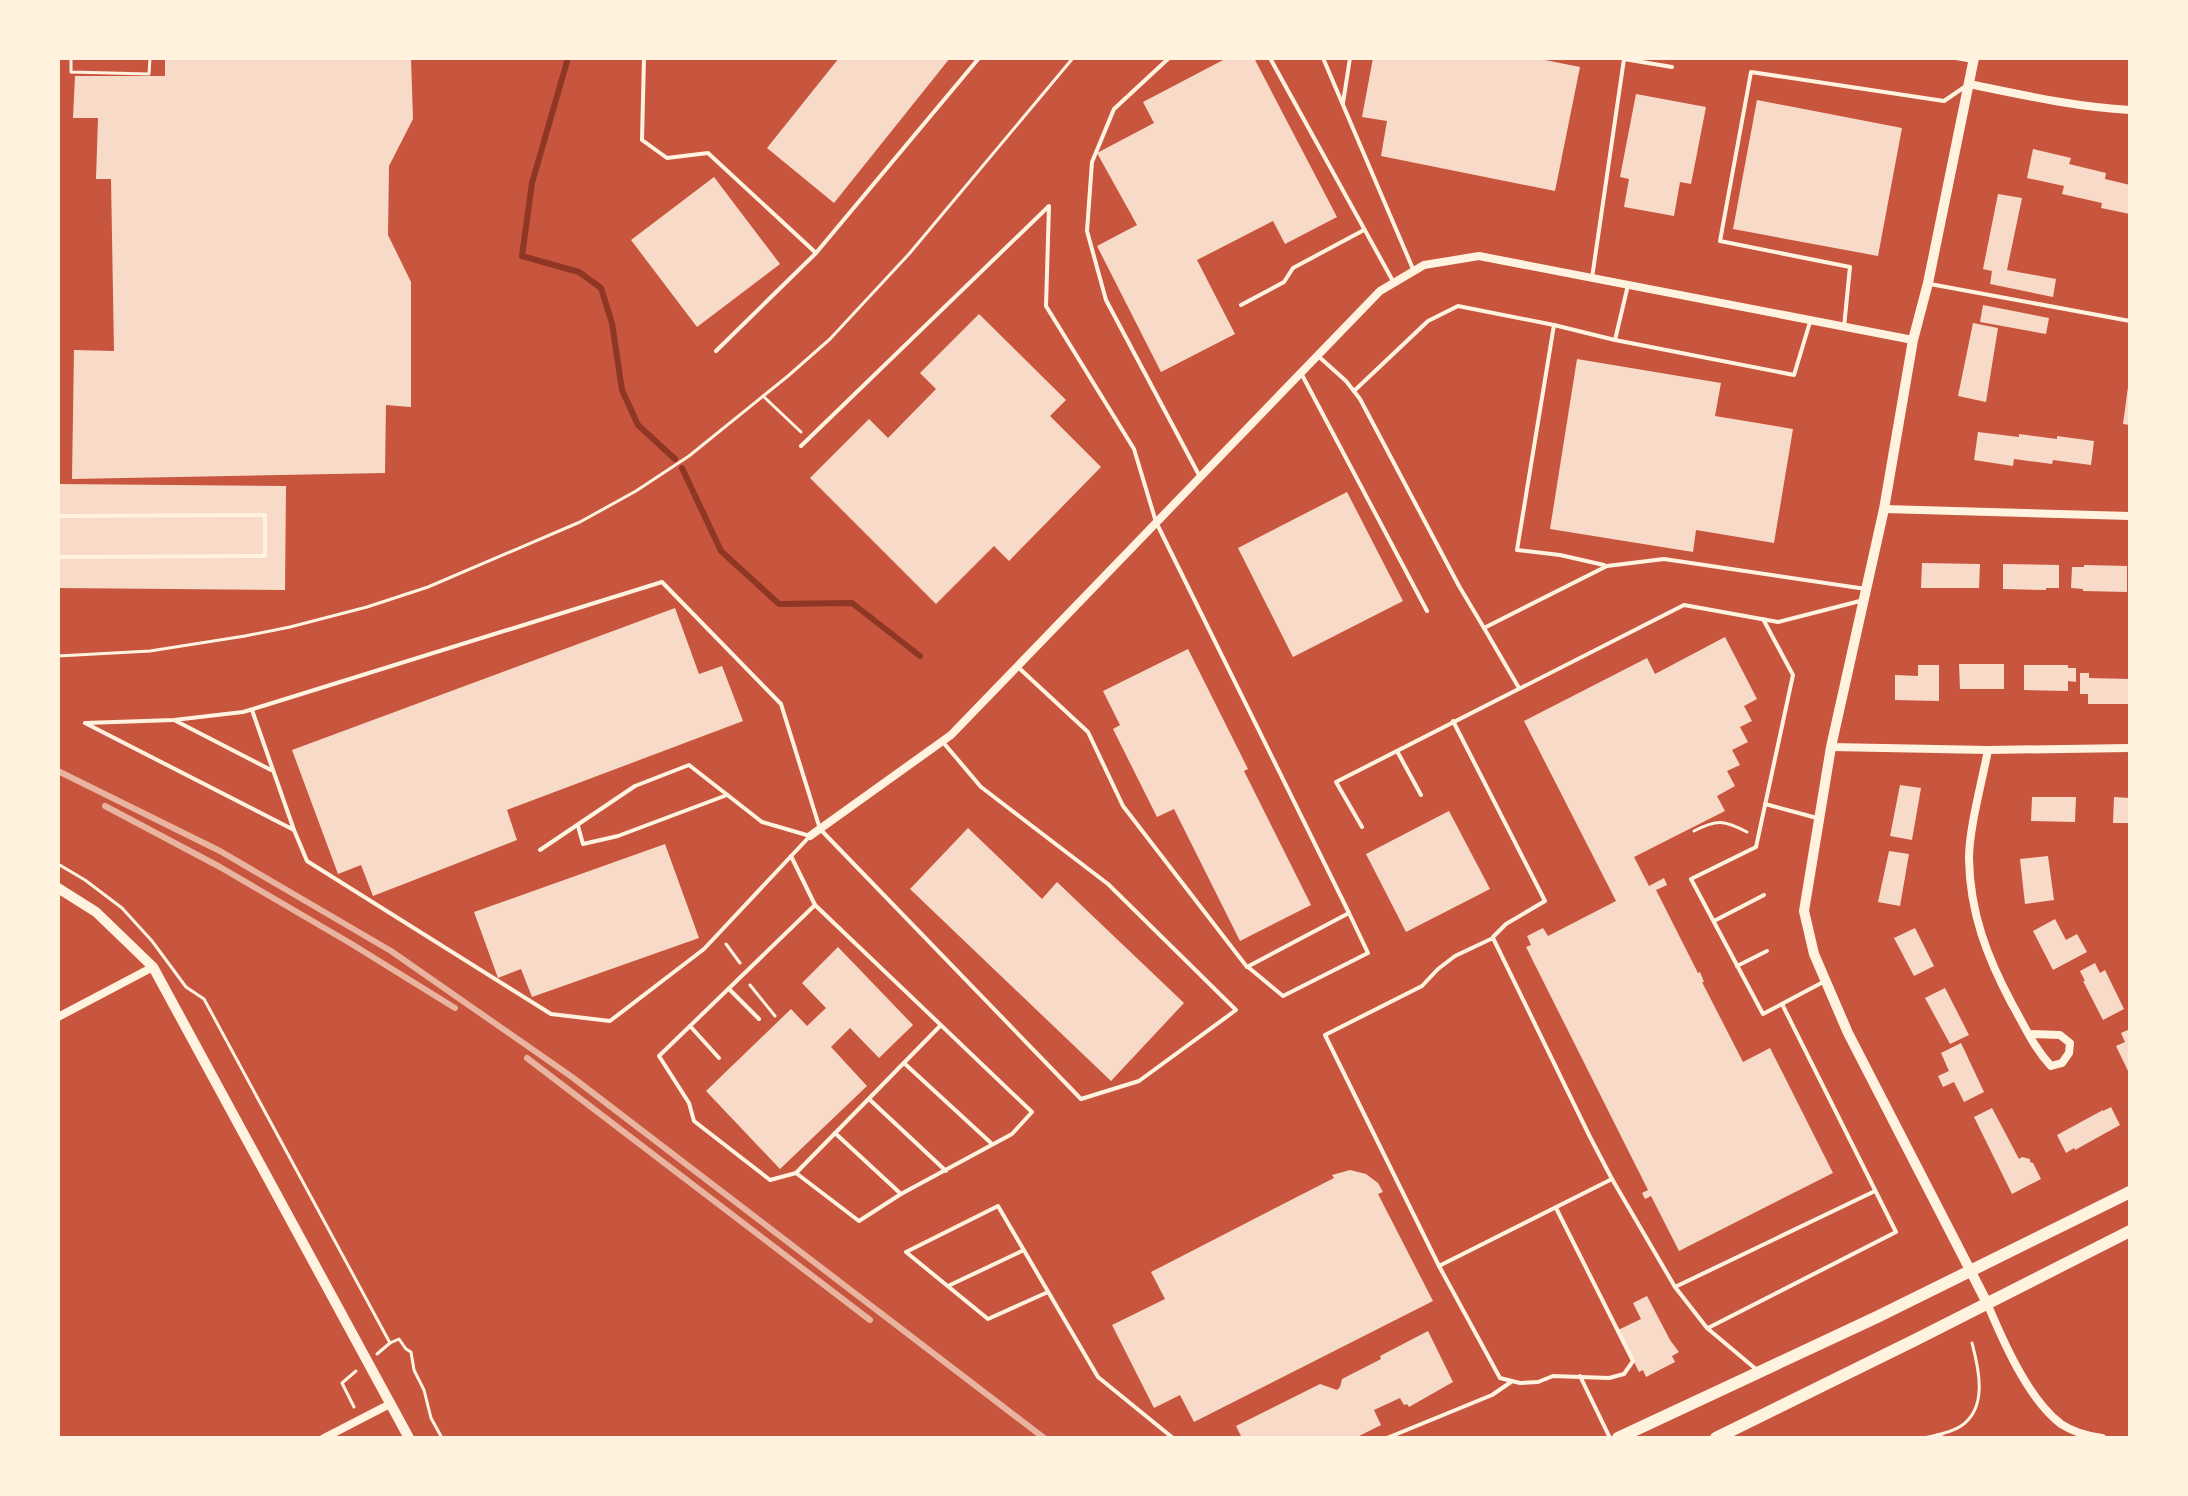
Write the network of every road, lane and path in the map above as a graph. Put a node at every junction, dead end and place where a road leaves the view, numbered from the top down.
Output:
1 (71, 58) edge
2 (150, 58) edge
3 (644, 58) edge
4 (979, 58) edge
5 (1073, 58) edge
6 (1169, 58) edge
7 (1270, 58) edge
8 (1323, 58) edge
9 (1350, 58) edge
10 (1956, 58) edge
11 (1974, 59) edge
12 (1672, 67) dead end
13 (1969, 84) junction
14 (1343, 104) junction
15 (2130, 110) edge
16 (1364, 230) junction
17 (816, 253) junction
18 (1414, 271) junction
19 (1592, 278) junction
20 (1394, 283) junction
21 (1928, 283) junction
22 (1628, 285) junction
23 (1241, 305) dead end
24 (1811, 320) junction
25 (2130, 321) edge
26 (1554, 325) junction
27 (1844, 327) junction
28 (1615, 340) junction
29 (1913, 340) junction
30 (716, 351) dead end
31 (1317, 355) junction
32 (1301, 372) junction
33 (1354, 391) junction
34 (763, 396) junction
35 (808, 439) junction
36 (801, 446) dead end
37 (1200, 477) junction
38 (1884, 509) junction
39 (58, 516) edge
40 (2130, 516) edge
41 (1156, 522) junction
42 (58, 557) edge
43 (1607, 566) junction
44 (1865, 594) junction
45 (1427, 611) dead end
46 (1763, 619) junction
47 (1484, 628) junction
48 (58, 656) edge
49 (1017, 666) junction
50 (1519, 688) junction
51 (252, 710) junction
52 (174, 720) junction
53 (1453, 721) junction
54 (942, 741) junction
55 (1831, 747) junction
56 (2130, 748) edge
57 (1988, 750) junction
58 (1397, 751) junction
59 (273, 772) junction
60 (727, 795) junction
61 (1421, 795) dead end
62 (1765, 804) junction
63 (1819, 818) junction
64 (578, 826) junction
65 (1362, 827) dead end
66 (820, 829) junction
67 (294, 830) junction
68 (1694, 831) dead end
69 (810, 836) junction
70 (1758, 838) junction
71 (540, 850) dead end
72 (791, 855) junction
73 (58, 864) edge
74 (58, 888) edge
75 (1764, 895) dead end
76 (815, 905) junction
77 (1349, 913) junction
78 (1714, 921) junction
79 (1493, 938) junction
80 (1767, 951) dead end
81 (1737, 966) junction
82 (153, 967) junction
83 (1247, 967) junction
84 (1827, 981) junction
85 (729, 989) junction
86 (1782, 1004) junction
87 (58, 1017) edge
88 (759, 1019) dead end
89 (941, 1025) junction
90 (690, 1026) junction
91 (2029, 1034) junction
92 (719, 1058) dead end
93 (904, 1063) junction
94 (869, 1099) junction
95 (835, 1133) junction
96 (991, 1144) junction
97 (946, 1171) junction
98 (796, 1173) junction
99 (1612, 1179) junction
100 (1875, 1191) junction
101 (2130, 1192) edge
102 (901, 1194) junction
103 (1556, 1208) junction
104 (2130, 1231) edge
105 (1024, 1250) junction
106 (1439, 1266) junction
107 (1972, 1271) junction
108 (948, 1286) junction
109 (1675, 1287) junction
110 (1048, 1292) junction
111 (1987, 1303) junction
112 (1707, 1328) junction
113 (390, 1343) junction
114 (1972, 1343) dead end
115 (368, 1362) junction
116 (1759, 1372) junction
117 (1580, 1376) junction
118 (1511, 1382) junction
119 (390, 1404) junction
120 (360, 1419) junction
121 (1937, 1435) junction
122 (324, 1438) edge
123 (409, 1438) edge
124 (442, 1438) edge
125 (1173, 1438) edge
126 (1387, 1438) edge
127 (1610, 1438) edge
128 (1618, 1438) edge
129 (1716, 1438) edge
130 (1924, 1438) edge
131 (1945, 1438) edge
132 (2102, 1438) edge

1 - 2 path
3 - 17 lane
4 - 17 lane
5 - 34 path
6 - 37 lane
7 - 16 lane
8 - 14 lane
9 - 14 lane
10 - 11 lane
11 - 13 street
12 - 19 lane
13 - 15 street
13 - 21 street
13 - 27 lane
14 - 18 lane
16 - 20 lane
16 - 23 lane
17 - 30 lane
18 - 19 street
18 - 20 street
19 - 22 street
20 - 31 street
21 - 25 lane
21 - 29 street
22 - 24 street
22 - 28 lane
24 - 27 street
24 - 28 lane
26 - 28 lane
26 - 33 lane
26 - 43 lane
27 - 29 street
29 - 38 street
31 - 32 street
31 - 33 lane
32 - 37 street
32 - 45 lane
33 - 47 lane
34 - 35 path
34 - 48 path
35 - 36 lane
35 - 41 lane
37 - 41 street
38 - 40 street
38 - 44 street
39 - 42 lane
41 - 49 street
41 - 77 lane
43 - 44 lane
43 - 47 lane
44 - 46 lane
44 - 55 street
46 - 50 lane
46 - 62 lane
47 - 50 lane
49 - 54 street
49 - 83 lane
50 - 53 lane
51 - 52 lane
51 - 59 lane
51 - 66 lane
52 - 59 lane
52 - 67 lane
53 - 58 lane
53 - 79 lane
54 - 66 street
54 - 66 lane
55 - 57 street
55 - 63 street
56 - 57 street
57 - 91 street
58 - 61 lane
58 - 65 lane
59 - 67 lane
60 - 64 lane
60 - 64 lane
60 - 69 lane
62 - 63 lane
62 - 70 lane
63 - 84 street
64 - 71 lane
66 - 69 street
67 - 72 lane
68 - 70 path
69 - 72 lane
70 - 78 lane
72 - 76 lane
73 - 113 path
74 - 82 street
75 - 78 lane
76 - 85 lane
76 - 89 lane
77 - 83 lane
77 - 83 lane
78 - 81 lane
79 - 99 lane
79 - 106 lane
80 - 81 lane
81 - 86 lane
82 - 87 street
82 - 115 street
84 - 86 lane
84 - 107 street
85 - 88 lane
85 - 90 lane
86 - 100 lane
89 - 93 lane
89 - 96 lane
90 - 92 lane
90 - 98 lane
91 - 91 street
93 - 94 lane
93 - 96 lane
94 - 95 lane
94 - 97 lane
95 - 98 lane
95 - 102 lane
96 - 97 lane
97 - 102 lane
98 - 102 lane
99 - 103 lane
99 - 109 lane
100 - 109 lane
100 - 112 lane
101 - 107 main road
103 - 106 lane
103 - 117 lane
104 - 111 main road
105 - 108 lane
105 - 108 lane
105 - 110 lane
106 - 118 lane
107 - 111 street
107 - 116 main road
108 - 110 lane
109 - 112 lane
110 - 125 lane
111 - 129 main road
111 - 132 street
112 - 116 lane
113 - 115 path
113 - 124 path
114 - 121 path
115 - 119 street
115 - 120 path
116 - 128 main road
117 - 118 lane
117 - 127 lane
118 - 126 lane
119 - 120 street
119 - 123 street
120 - 122 street
121 - 130 path
121 - 131 path

